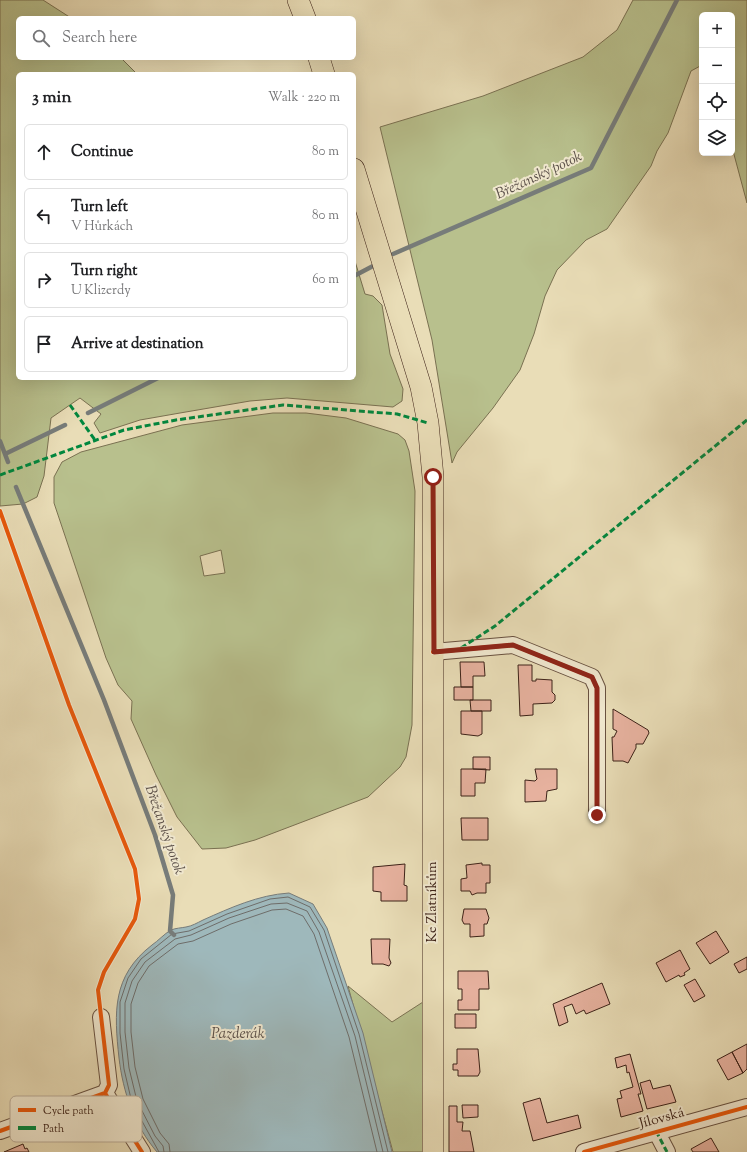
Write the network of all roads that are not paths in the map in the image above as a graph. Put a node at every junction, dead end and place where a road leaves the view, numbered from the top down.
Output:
1 (298, 0) edge
2 (303, 16) edge
3 (320, 60) edge
4 (323, 72) edge
5 (356, 175) edge
6 (434, 652) junction
7 (597, 815) dead end
8 (101, 1017) dead end
9 (105, 1092) junction
10 (94, 1096) edge
11 (107, 1096) edge
12 (747, 1107) edge
13 (10, 1127) edge
14 (0, 1131) edge
15 (656, 1131) junction
16 (136, 1142) edge
17 (142, 1152) edge
18 (434, 1152) edge
19 (584, 1152) edge
20 (667, 1152) edge

1 - 2 main road
3 - 4 main road
5 - 6 main road, Ke Zlatníkům
6 - 7 street
6 - 18 main road, Ke Zlatníkům
8 - 9 street
9 - 10 street
9 - 11 street
12 - 15 street, Jílovská
13 - 14 street
15 - 19 street, Jílovská
15 - 20 street
16 - 17 street

